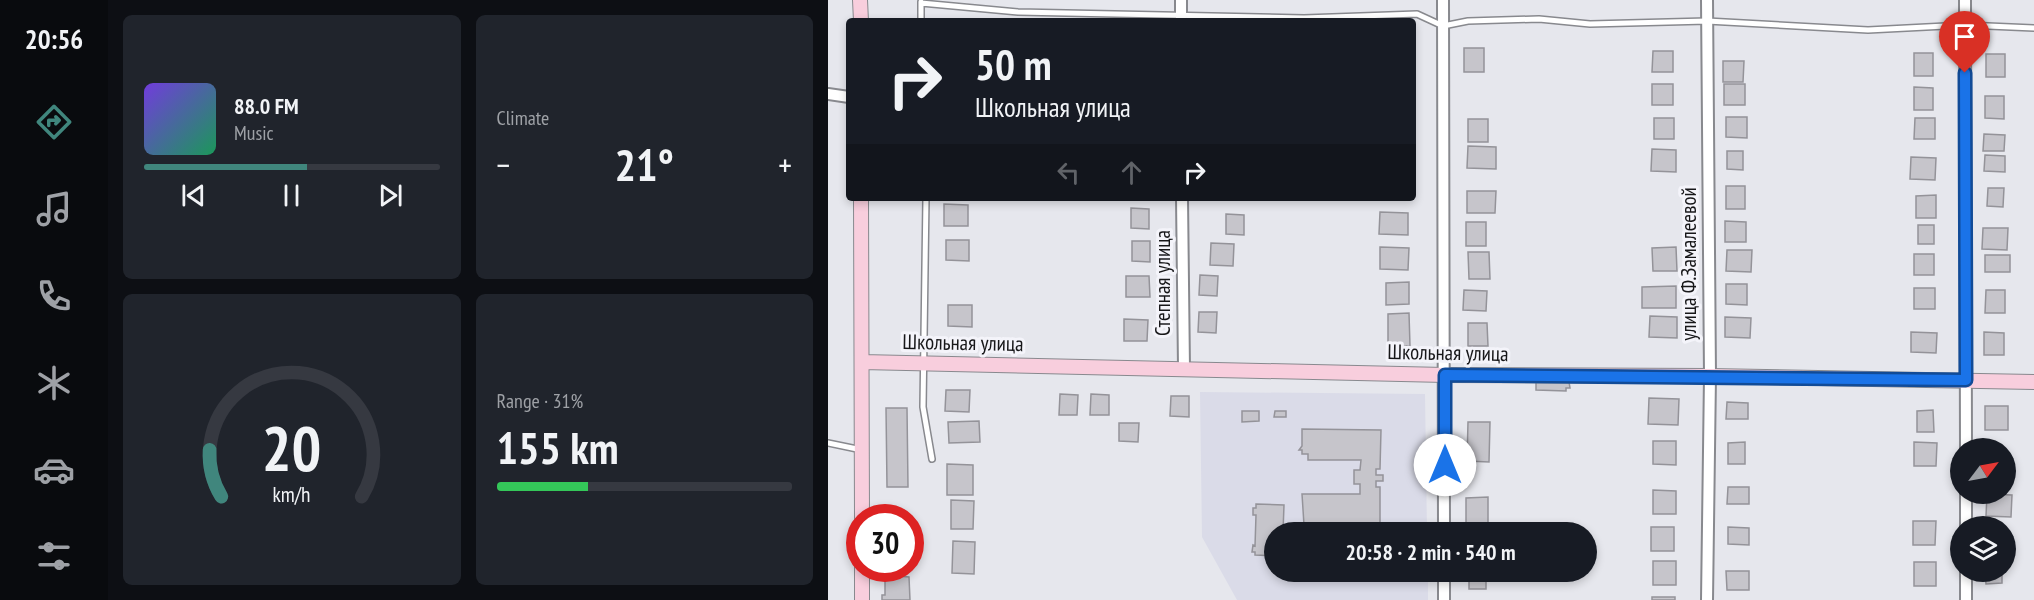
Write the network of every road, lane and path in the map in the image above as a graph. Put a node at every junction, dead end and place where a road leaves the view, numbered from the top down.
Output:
1 (860, 0) edge
2 (1181, 0) edge
3 (1443, 0) edge
4 (1707, 0) edge
5 (1965, 0) edge
6 (922, 2) edge
7 (861, 18) edge
8 (921, 18) edge
9 (1181, 18) edge
10 (1707, 21) junction
11 (1965, 25) junction
12 (1443, 26) junction
13 (2034, 28) edge
14 (828, 94) edge
15 (846, 97) edge
16 (861, 201) edge
17 (926, 201) edge
18 (1182, 201) edge
19 (862, 362) junction
20 (923, 363) junction
21 (1184, 368) junction
22 (1445, 375) junction
23 (1710, 376) junction
24 (1966, 380) junction
25 (2034, 382) edge
26 (1966, 438) edge
27 (828, 443) edge
28 (862, 450) junction
29 (933, 459) dead end
30 (862, 504) edge
31 (1444, 522) edge
32 (862, 582) edge
33 (1444, 582) edge
34 (1966, 582) edge
35 (862, 600) edge
36 (1444, 600) edge
37 (1707, 600) edge
38 (1966, 600) edge

1 - 7 street
2 - 9 street
3 - 12 street
4 - 10 street, улица Ф.Замалеевой
5 - 11 street
6 - 8 lane
6 - 9 lane
9 - 12 lane
10 - 11 lane
10 - 12 lane
10 - 23 street, улица Ф.Замалеевой
11 - 13 lane
11 - 24 street
12 - 22 street
14 - 15 street
16 - 19 street
17 - 20 lane
18 - 21 street, Степная улица
19 - 20 street, Школьная улица
19 - 28 street
20 - 21 street, Школьная улица
20 - 29 lane
21 - 22 street, Школьная улица
22 - 23 street, Школьная улица
22 - 31 street
23 - 24 street, Школьная улица
23 - 37 street, улица Ф.Замалеевой
24 - 25 street, Школьная улица
24 - 26 street
27 - 28 lane
28 - 30 street
32 - 35 street
33 - 36 street
34 - 38 street

